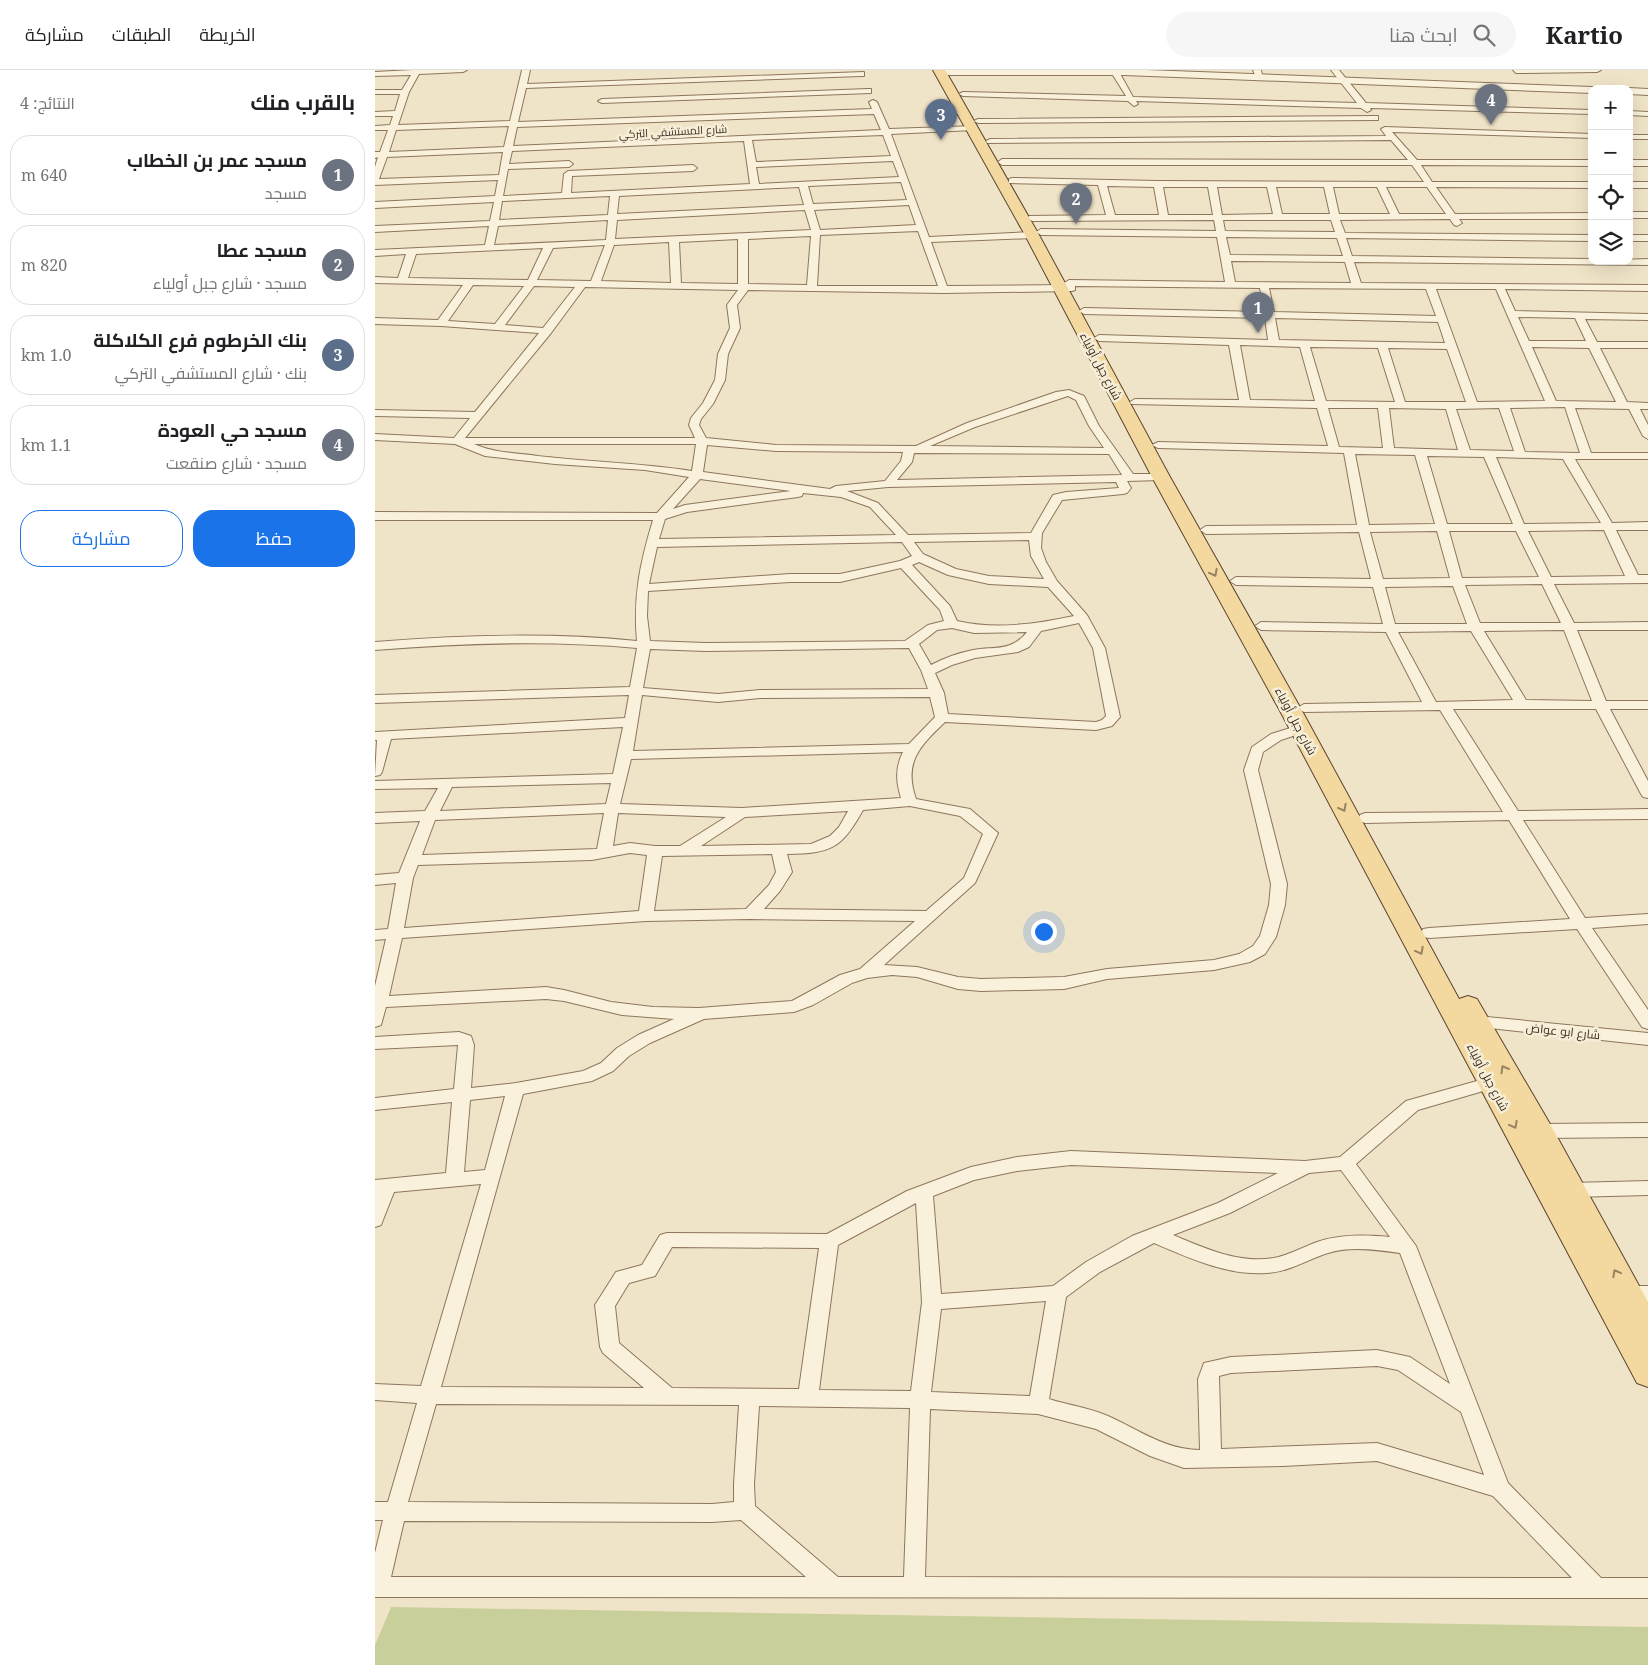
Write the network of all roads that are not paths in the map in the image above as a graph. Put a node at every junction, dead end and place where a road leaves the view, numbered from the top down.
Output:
1 (463, 70) edge
2 (526, 70) edge
3 (1335, 70) edge
4 (1597, 70) edge
5 (418, 71) edge
6 (945, 71) edge
7 (1011, 71) edge
8 (1052, 71) edge
9 (1515, 71) edge
10 (860, 72) edge
11 (1121, 72) edge
12 (1157, 72) edge
13 (797, 73) edge
14 (375, 74) edge
15 (741, 74) edge
16 (1259, 74) edge
17 (1345, 81) junction
18 (603, 83) junction
19 (523, 86) junction
20 (1536, 88) junction
21 (1588, 90) edge
22 (868, 91) junction
23 (1633, 91) edge
24 (375, 92) edge
25 (405, 92) junction
26 (1648, 92) edge
27 (793, 94) junction
28 (963, 94) junction
29 (743, 96) junction
30 (1131, 98) junction
31 (601, 101) junction
32 (1364, 105) junction
33 (877, 111) junction
34 (1588, 112) edge
35 (397, 113) junction
36 (375, 114) edge
37 (1633, 114) edge
38 (1648, 114) edge
39 (744, 115) junction
40 (1375, 118) junction
41 (1512, 122) junction
42 (513, 124) junction
43 (795, 125) junction
44 (975, 125) junction
45 (375, 128) edge
46 (392, 128) junction
47 (1385, 130) junction
48 (887, 132) junction
49 (602, 133) junction
50 (1588, 135) edge
51 (1633, 137) edge
52 (1648, 137) edge
53 (1393, 138) junction
54 (748, 139) junction
55 (990, 142) junction
56 (572, 147) junction
57 (507, 150) junction
58 (1160, 152) junction
59 (379, 154) edge
60 (897, 158) junction
61 (1002, 162) junction
62 (1414, 162) junction
63 (1588, 163) edge
64 (1633, 163) edge
65 (1648, 163) edge
66 (569, 164) junction
67 (752, 165) junction
68 (693, 167) junction
69 (503, 172) junction
70 (568, 174) junction
71 (905, 179) junction
72 (375, 180) edge
73 (651, 181) junction
74 (1012, 181) junction
75 (1429, 183) junction
76 (803, 184) junction
77 (1102, 184) junction
78 (1158, 184) junction
79 (1212, 184) junction
80 (1271, 184) junction
81 (1328, 184) junction
82 (1380, 184) junction
83 (1588, 185) edge
84 (1633, 185) edge
85 (1648, 185) edge
86 (755, 186) junction
87 (615, 193) junction
88 (566, 195) junction
89 (499, 199) junction
90 (913, 202) junction
91 (375, 205) edge
92 (809, 208) junction
93 (1633, 215) edge
94 (1648, 215) edge
95 (614, 216) junction
96 (1588, 216) edge
97 (1278, 217) junction
98 (1335, 217) junction
99 (1396, 217) junction
100 (1453, 217) junction
101 (866, 218) junction
102 (1111, 218) junction
103 (1163, 218) junction
104 (1220, 218) junction
105 (494, 224) junction
106 (920, 228) junction
107 (1035, 228) junction
108 (375, 229) edge
109 (816, 233) junction
110 (1223, 234) junction
111 (1341, 235) junction
112 (1465, 236) junction
113 (743, 237) junction
114 (1588, 238) edge
115 (1633, 238) edge
116 (1648, 238) edge
117 (674, 240) junction
118 (925, 240) junction
119 (610, 243) junction
120 (549, 246) junction
121 (489, 248) junction
122 (411, 252) junction
123 (375, 253) edge
124 (1227, 258) junction
125 (1348, 259) junction
126 (1648, 262) edge
127 (1526, 273) junction
128 (1638, 274) edge
129 (375, 280) edge
130 (402, 280) junction
131 (470, 282) junction
132 (531, 283) junction
133 (582, 284) junction
134 (595, 284) junction
135 (676, 286) junction
136 (1231, 286) junction
137 (1264, 286) junction
138 (1357, 286) junction
139 (1430, 286) junction
140 (1499, 286) junction
141 (743, 287) junction
142 (1067, 287) junction
143 (812, 288) junction
144 (944, 290) junction
145 (1084, 311) junction
146 (1511, 314) junction
147 (1269, 316) junction
148 (1579, 316) junction
149 (1648, 317) edge
150 (1441, 319) junction
151 (375, 321) edge
152 (441, 323) junction
153 (498, 327) junction
154 (547, 331) junction
155 (1099, 338) junction
156 (1234, 342) junction
157 (1273, 343) junction
158 (1304, 344) junction
159 (1526, 344) junction
160 (1593, 344) junction
161 (1383, 345) junction
162 (1648, 345) edge
163 (1452, 346) junction
164 (1135, 402) junction
165 (1245, 403) junction
166 (1551, 404) junction
167 (1322, 405) junction
168 (1401, 405) junction
169 (1569, 405) junction
170 (1383, 406) junction
171 (1450, 406) junction
172 (1473, 406) junction
173 (1504, 406) junction
174 (1628, 406) junction
175 (1648, 406) edge
176 (375, 413) edge
177 (478, 414) junction
178 (1648, 436) edge
179 (375, 437) edge
180 (457, 441) junction
181 (702, 441) junction
182 (1158, 445) junction
183 (913, 448) junction
184 (1335, 451) junction
185 (1349, 451) junction
186 (1389, 451) junction
187 (1112, 452) junction
188 (1420, 452) junction
189 (1465, 453) junction
190 (1488, 454) junction
191 (1520, 454) junction
192 (1567, 456) junction
193 (1587, 456) junction
194 (1648, 456) edge
195 (697, 475) junction
196 (1161, 477) junction
197 (1124, 478) junction
198 (888, 484) junction
199 (812, 492) junction
200 (375, 516) edge
201 (660, 516) junction
202 (1648, 526) edge
203 (1520, 527) junction
204 (1609, 527) junction
205 (1443, 528) junction
206 (1206, 530) junction
207 (1364, 530) junction
208 (1035, 536) junction
209 (904, 537) junction
210 (652, 543) junction
211 (919, 558) junction
212 (904, 564) junction
213 (1648, 579) edge
214 (1547, 580) junction
215 (1633, 580) junction
216 (1457, 581) junction
217 (1236, 582) junction
218 (1377, 583) junction
219 (1052, 584) junction
220 (642, 588) junction
221 (1083, 618) junction
222 (952, 624) junction
223 (1261, 626) junction
224 (1569, 626) junction
225 (1648, 626) edge
226 (1475, 627) junction
227 (1037, 628) junction
228 (1390, 628) junction
229 (911, 644) junction
230 (644, 645) junction
231 (375, 646) edge
232 (928, 672) junction
233 (637, 691) junction
234 (937, 693) junction
235 (375, 699) edge
236 (1522, 704) junction
237 (1601, 705) junction
238 (1648, 705) edge
239 (1438, 707) junction
240 (941, 718) junction
241 (1302, 718) junction
242 (631, 722) junction
243 (380, 736) edge
244 (913, 748) junction
245 (625, 755) junction
246 (375, 772) edge
247 (619, 778) junction
248 (447, 784) junction
249 (375, 785) edge
250 (1648, 794) edge
251 (909, 802) junction
252 (858, 806) junction
253 (612, 808) junction
254 (742, 813) junction
255 (1648, 814) edge
256 (1514, 816) junction
257 (429, 817) junction
258 (375, 818) edge
259 (1365, 818) junction
260 (778, 849) junction
261 (655, 851) junction
262 (683, 851) junction
263 (604, 853) junction
264 (411, 860) junction
265 (405, 878) junction
266 (375, 880) edge
267 (750, 914) junction
268 (646, 916) junction
269 (931, 916) junction
270 (1648, 919) edge
271 (1582, 925) junction
272 (1429, 933) junction
273 (395, 934) junction
274 (375, 935) edge
275 (866, 973) junction
276 (377, 1001) edge
277 (702, 1013) junction
278 (375, 1021) edge
279 (1477, 1022) junction
280 (1648, 1023) edge
281 (1648, 1039) edge
282 (375, 1043) edge
283 (1491, 1083) junction
284 (516, 1089) junction
285 (461, 1094) junction
286 (375, 1104) edge
287 (1648, 1130) edge
288 (1540, 1131) junction
289 (1345, 1163) junction
290 (1306, 1167) junction
291 (492, 1176) junction
292 (454, 1180) junction
293 (381, 1186) edge
294 (1648, 1188) edge
295 (1571, 1190) junction
296 (925, 1192) junction
297 (375, 1220) edge
298 (1154, 1235) junction
299 (829, 1241) junction
300 (1407, 1246) junction
301 (1057, 1293) junction
302 (1638, 1294) edge
303 (932, 1302) junction
304 (1648, 1331) edge
305 (1648, 1374) edge
306 (375, 1392) edge
307 (430, 1395) junction
308 (667, 1396) junction
309 (750, 1397) junction
310 (808, 1399) junction
311 (920, 1400) junction
312 (1038, 1405) junction
313 (1469, 1407) junction
314 (1211, 1458) junction
315 (1500, 1489) junction
316 (745, 1510) junction
317 (385, 1512) edge
318 (377, 1587) edge
319 (835, 1588) junction
320 (915, 1588) junction
321 (1596, 1588) junction
322 (1648, 1588) edge

1 - 5 street
2 - 19 street
3 - 17 street
4 - 9 street
5 - 14 street
5 - 25 street
6 - 7 street
6 - 28 main road, شارع جبل أولياء
6 - 44 main road, شارع جبل أولياء
7 - 8 street
8 - 11 street
9 - 20 street
10 - 13 street
10 - 22 street
11 - 12 street
11 - 30 street
12 - 16 street
13 - 15 street
15 - 18 street
15 - 29 street
16 - 17 street
17 - 20 street
17 - 32 street
18 - 19 street
18 - 31 street
19 - 42 street
20 - 21 street
22 - 27 street
22 - 33 street
23 - 26 street
24 - 25 street
25 - 35 street
27 - 29 street
27 - 43 street
28 - 30 street
28 - 44 main road, شارع جبل أولياء
29 - 31 street
29 - 39 street
30 - 32 street
30 - 58 street
31 - 49 street
32 - 40 street
32 - 41 street
33 - 43 street
33 - 48 street
34 - 41 street
35 - 36 street
35 - 46 street
37 - 38 street
39 - 43 street
39 - 49 street
40 - 47 street
40 - 58 street
41 - 47 street
41 - 50 street
42 - 46 street
42 - 49 street
42 - 57 street
43 - 48 street, شارع المستشفي التركي
43 - 54 street, شارع المستشفي التركي
44 - 48 street, شارع المستشفي التركي
44 - 55 main road, شارع جبل أولياء
44 - 58 street, شارع المستشفي التركي
44 - 107 main road, شارع جبل أولياء
45 - 46 street
46 - 59 street
47 - 53 street
48 - 60 street
49 - 56 street, شارع المستشفي التركي
49 - 68 street, شارع المستشفي التركي
51 - 52 street
53 - 58 street
53 - 62 street
54 - 67 street
54 - 68 street, شارع المستشفي التركي
55 - 58 street
55 - 61 main road, شارع جبل أولياء
56 - 57 street, شارع المستشفي التركي
56 - 66 street
57 - 59 street, شارع المستشفي التركي
57 - 69 street
58 - 61 street
58 - 62 street
58 - 78 street
58 - 79 street
59 - 72 street
60 - 67 street
60 - 71 street
61 - 74 main road, شارع جبل أولياء
62 - 63 street
62 - 75 street
64 - 65 street
66 - 69 street
66 - 70 street
67 - 86 street
68 - 73 street
68 - 73 street
68 - 86 street
69 - 72 street
69 - 89 street
70 - 73 street
70 - 88 street
71 - 76 street
71 - 90 street
73 - 87 street
74 - 77 street
74 - 107 main road, شارع جبل أولياء
75 - 82 street
75 - 83 street
75 - 100 street
76 - 86 street
76 - 92 street
77 - 78 street
77 - 102 street
78 - 103 street
79 - 80 street
79 - 104 street
80 - 81 street
80 - 97 street
81 - 82 street
81 - 98 street
82 - 99 street
84 - 85 street
87 - 88 street
87 - 95 street
88 - 89 street
89 - 91 street
89 - 105 street
90 - 101 street
90 - 106 street
92 - 95 street
92 - 101 street
92 - 109 street
93 - 94 street
95 - 105 street
95 - 119 street
96 - 100 street
97 - 98 street
97 - 104 street
98 - 99 street
98 - 111 street
99 - 100 street
100 - 112 street
101 - 106 street
101 - 109 street
102 - 103 street
102 - 107 street
103 - 104 street
104 - 110 street
105 - 108 street
105 - 121 street
106 - 118 street
107 - 110 street
107 - 118 street
107 - 142 main road, شارع جبل أولياء
109 - 113 street
109 - 143 street
110 - 111 street
110 - 124 street
111 - 112 street
111 - 125 street
112 - 114 street
113 - 117 street
113 - 141 street
115 - 116 street
117 - 119 street
117 - 135 street
118 - 144 street
119 - 120 street
119 - 134 street
120 - 121 street
120 - 132 street
121 - 122 street
122 - 123 street
122 - 130 street
124 - 125 street
124 - 136 street
125 - 127 street
125 - 138 street
126 - 128 street
127 - 128 street
127 - 128 street
127 - 140 street
129 - 130 street
130 - 131 street
131 - 132 street
131 - 152 street
132 - 133 street
132 - 153 street
133 - 134 street
133 - 154 street
134 - 135 street
135 - 141 street
136 - 137 street
136 - 142 street
137 - 138 street
137 - 147 street
138 - 139 street
139 - 140 street
139 - 150 street
140 - 146 street
141 - 143 street
141 - 181 street
142 - 144 street
142 - 145 main road, شارع جبل أولياء
142 - 196 main road, شارع جبل أولياء
143 - 144 street
145 - 147 street
145 - 155 main road, شارع جبل أولياء
146 - 148 street
146 - 159 street
147 - 150 street
147 - 157 street
148 - 149 street
148 - 160 street
150 - 163 street
151 - 152 street
152 - 153 street
153 - 154 street
154 - 177 street
155 - 156 street
155 - 164 main road, شارع جبل أولياء
156 - 157 street
156 - 165 street
157 - 158 street
158 - 161 street
158 - 167 street
159 - 160 street
159 - 166 street
160 - 162 street
160 - 174 street
161 - 163 street
161 - 168 street
163 - 172 street
164 - 165 street
164 - 182 main road, شارع جبل أولياء
165 - 167 street
166 - 169 street
166 - 173 street
167 - 170 street
167 - 184 street
168 - 170 street
168 - 171 street
169 - 174 street
169 - 193 street
170 - 186 street
171 - 172 street
171 - 189 street
172 - 173 street
173 - 191 street
174 - 175 street
174 - 178 street
176 - 177 street
177 - 180 street
179 - 180 street
180 - 181 street
180 - 195 street
181 - 183 street
181 - 195 street
182 - 184 street
182 - 206 main road, شارع جبل أولياء
183 - 187 street
183 - 187 street
183 - 198 street
184 - 185 street
185 - 186 street
185 - 207 street
186 - 188 street
187 - 197 street
188 - 189 street
188 - 205 street
189 - 190 street
190 - 191 street
190 - 203 street
191 - 192 street
192 - 193 street
192 - 204 street
193 - 194 street
195 - 199 street
195 - 201 street
196 - 197 street
196 -> 241 main road, شارع جبل أولياء
197 - 198 street
197 - 208 street
198 - 199 street
199 - 201 street
199 - 209 street
200 - 201 street
201 - 210 street
202 - 204 street
203 - 204 street
203 - 205 street
203 - 214 street
204 - 215 street
205 - 207 street
205 - 216 street
206 - 207 street
206 - 217 main road, شارع جبل أولياء
207 - 218 street
208 - 209 street
208 - 219 street
209 - 210 street
209 - 211 street
210 - 220 street
211 - 212 street
211 - 219 street
212 - 220 street
212 - 222 street
213 - 215 street
214 - 215 street
214 - 216 street
214 - 224 street
216 - 218 street
216 - 226 street
217 - 218 street
217 - 223 main road, شارع جبل أولياء
218 - 228 street
219 - 221 street
220 - 230 street
221 - 227 street
221 - 240 street
222 - 227 street
222 - 229 street
223 - 228 street
223 - 241 main road, شارع جبل أولياء
224 - 225 street
224 - 226 street
224 - 237 street
226 - 228 street
226 - 236 street
227 - 232 street
228 - 239 street
229 - 230 street
229 - 232 street
230 - 231 street
230 - 233 street
232 - 234 street
233 - 234 street
233 - 235 street
233 - 242 street
234 - 240 street
236 - 237 street
236 - 239 street
237 - 238 street
237 - 250 street
239 - 241 street
239 - 256 street
240 - 244 street
241 - 259 main road, شارع جبل أولياء
241 - 275 street
241 -> 283 main road, شارع جبل أولياء
242 - 243 street
242 - 245 street
243 - 246 street
244 - 245 street
244 - 251 street
245 - 247 street
247 - 248 street
247 - 253 street
248 - 249 street
248 - 257 street
251 - 252 street
251 - 269 street
252 - 254 street
252 - 260 street
253 - 254 street
253 - 257 street
253 - 263 street
254 - 262 street
255 - 256 street
256 - 259 street
256 - 271 street
257 - 258 street
257 - 264 street
259 - 272 main road, شارع جبل أولياء
260 - 262 street
260 - 267 street
261 - 262 street
261 - 263 street
261 - 268 street
263 - 264 street
264 - 265 street
265 - 266 street
265 - 273 street
267 - 268 street
267 - 269 street
268 - 273 street
269 - 275 street
270 - 271 street
271 - 272 street
271 - 280 street
272 - 279 main road, شارع جبل أولياء
273 - 274 street
273 - 276 street
275 - 277 street
276 - 277 street
276 - 278 street
277 - 284 street
279 - 281 street, شارع ابو عواض
288 -> 279 main road, شارع جبل أولياء
282 - 285 street
283 - 289 street
283 -> 305 main road, شارع جبل أولياء
284 - 285 street
284 - 291 street
285 - 286 street
285 - 292 street
287 - 288 street
288 - 295 main road, شارع جبل أولياء
289 - 290 street
289 - 300 street
290 - 296 street
290 - 298 street
291 - 292 street
291 - 307 street
292 - 293 street
293 - 297 street
294 - 295 street
302 -> 295 main road, شارع جبل أولياء
296 - 299 street
296 - 303 street
298 - 300 street
298 - 301 street
299 - 308 street
299 - 310 street
300 - 313 street
301 - 303 street
301 - 312 street
302 - 304 main road, شارع جبل أولياء
303 - 311 street
306 - 307 street
307 - 308 street
307 - 317 street
308 - 309 street
309 - 310 street
309 - 316 street
310 - 311 street
311 - 312 street
311 - 320 street
312 - 314 street
313 - 314 street
313 - 315 street
314 - 315 street
315 - 321 street
316 - 317 street
316 - 319 street
317 - 318 street
318 - 319 street
319 - 320 street
320 - 321 street
321 - 322 street

